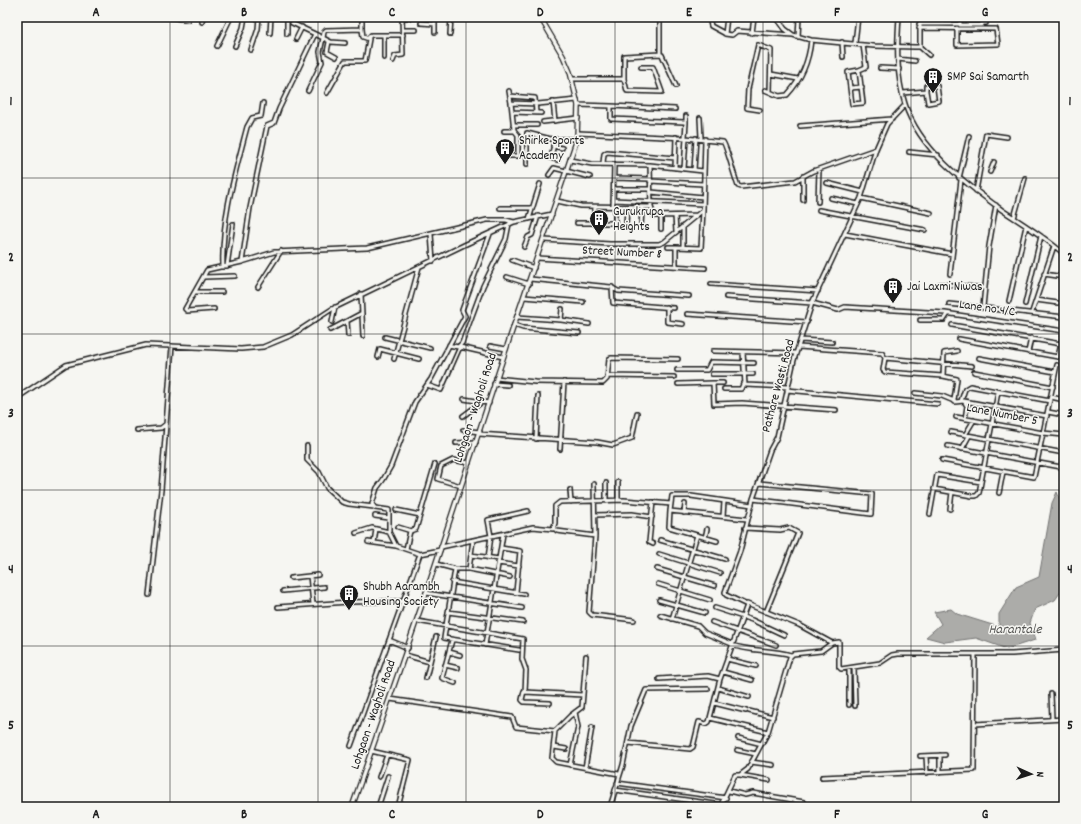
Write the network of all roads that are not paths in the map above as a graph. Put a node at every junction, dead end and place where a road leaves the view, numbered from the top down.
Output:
1 (170, 17) edge
2 (203, 17) edge
3 (231, 17) edge
4 (245, 17) edge
5 (259, 17) edge
6 (271, 17) edge
7 (287, 17) edge
8 (362, 17) edge
9 (402, 17) edge
10 (420, 17) edge
11 (436, 17) edge
12 (451, 17) edge
13 (540, 17) edge
14 (662, 17) edge
15 (709, 17) edge
16 (727, 17) edge
17 (754, 17) edge
18 (776, 17) edge
19 (799, 17) edge
20 (858, 17) edge
21 (899, 17) edge
22 (920, 17) edge
23 (944, 17) edge
24 (960, 17) edge
25 (982, 17) edge
26 (188, 20) dead end
27 (202, 22) dead end
28 (292, 23) dead end
29 (421, 23) dead end
30 (435, 24) junction
31 (943, 24) junction
32 (960, 24) junction
33 (919, 26) junction
34 (302, 27) junction
35 (957, 28) junction
36 (362, 30) junction
37 (403, 30) junction
38 (416, 30) dead end
39 (435, 32) dead end
40 (270, 33) dead end
41 (724, 33) junction
42 (752, 33) junction
43 (287, 34) dead end
44 (315, 34) junction
45 (450, 34) dead end
46 (384, 35) junction
47 (403, 35) junction
48 (793, 35) junction
49 (798, 37) junction
50 (323, 38) junction
51 (368, 38) junction
52 (296, 39) dead end
53 (811, 40) junction
54 (329, 42) junction
55 (842, 42) junction
56 (345, 43) dead end
57 (855, 43) junction
58 (863, 45) junction
59 (897, 45) junction
60 (217, 46) dead end
61 (235, 46) dead end
62 (920, 48) junction
63 (251, 50) dead end
64 (660, 54) junction
65 (928, 55) dead end
66 (336, 57) dead end
67 (843, 57) dead end
68 (384, 58) dead end
69 (898, 60) junction
70 (393, 61) dead end
71 (915, 61) dead end
72 (641, 68) dead end
73 (880, 68) dead end
74 (899, 69) junction
75 (859, 70) junction
76 (771, 74) junction
77 (572, 78) junction
78 (624, 79) junction
79 (798, 79) junction
80 (676, 86) dead end
81 (862, 87) junction
82 (850, 88) junction
83 (308, 90) dead end
84 (765, 90) dead end
85 (509, 91) dead end
86 (926, 91) junction
87 (770, 92) junction
88 (903, 93) junction
89 (327, 94) dead end
90 (510, 96) junction
91 (577, 100) junction
92 (553, 102) junction
93 (263, 103) dead end
94 (511, 103) junction
95 (536, 104) junction
96 (578, 105) junction
97 (905, 105) junction
98 (611, 106) junction
99 (675, 109) dead end
100 (760, 110) dead end
101 (512, 112) junction
102 (536, 113) junction
103 (541, 113) dead end
104 (686, 116) dead end
105 (578, 118) junction
106 (700, 118) dead end
107 (892, 119) junction
108 (555, 121) junction
109 (543, 122) dead end
110 (686, 123) junction
111 (513, 125) junction
112 (537, 125) dead end
113 (800, 126) dead end
114 (504, 131) dead end
115 (514, 131) junction
116 (578, 133) junction
117 (969, 136) dead end
118 (676, 137) junction
119 (686, 137) junction
120 (1007, 137) dead end
121 (577, 138) junction
122 (696, 138) junction
123 (701, 138) junction
124 (554, 139) junction
125 (705, 139) junction
126 (553, 146) junction
127 (562, 148) dead end
128 (876, 149) junction
129 (909, 152) dead end
130 (938, 155) junction
131 (503, 156) dead end
132 (675, 158) junction
133 (558, 160) dead end
134 (570, 160) junction
135 (994, 162) dead end
136 (603, 163) junction
137 (527, 164) dead end
138 (614, 164) junction
139 (650, 166) junction
140 (675, 168) junction
141 (684, 169) junction
142 (819, 169) junction
143 (694, 170) junction
144 (703, 171) junction
145 (567, 172) junction
146 (990, 172) dead end
147 (548, 175) dead end
148 (804, 175) junction
149 (590, 177) dead end
150 (614, 178) junction
151 (1025, 178) dead end
152 (960, 179) junction
153 (650, 180) junction
154 (827, 183) dead end
155 (540, 184) dead end
156 (703, 184) junction
157 (614, 189) junction
158 (650, 191) junction
159 (976, 191) junction
160 (863, 192) junction
161 (703, 197) junction
162 (831, 198) dead end
163 (861, 198) junction
164 (614, 200) junction
165 (803, 200) dead end
166 (557, 201) junction
167 (651, 201) junction
168 (818, 202) dead end
169 (703, 204) junction
170 (858, 204) junction
171 (996, 205) junction
172 (595, 207) junction
173 (614, 207) junction
174 (642, 207) junction
175 (651, 207) junction
176 (500, 208) dead end
177 (532, 208) junction
178 (627, 208) junction
179 (703, 210) junction
180 (819, 210) dead end
181 (931, 213) dead end
182 (552, 214) junction
183 (697, 215) junction
184 (538, 216) junction
185 (661, 216) junction
186 (675, 216) junction
187 (853, 217) junction
188 (1014, 218) junction
189 (529, 219) junction
190 (514, 222) junction
191 (577, 223) dead end
192 (594, 223) junction
193 (233, 224) dead end
194 (509, 224) junction
195 (626, 225) dead end
196 (683, 226) junction
197 (1026, 226) junction
198 (641, 228) dead end
199 (661, 229) dead end
200 (925, 230) dead end
201 (676, 232) junction
202 (490, 233) junction
203 (430, 234) junction
204 (845, 234) junction
205 (1041, 236) junction
206 (544, 240) junction
207 (1054, 246) junction
208 (524, 247) dead end
209 (668, 247) dead end
210 (676, 247) junction
211 (683, 247) junction
212 (701, 248) junction
213 (281, 252) junction
214 (701, 254) dead end
215 (952, 254) junction
216 (1064, 254) edge
217 (537, 258) junction
218 (512, 260) dead end
219 (433, 261) junction
220 (242, 262) junction
221 (227, 266) junction
222 (676, 266) junction
223 (418, 267) junction
224 (223, 268) junction
225 (534, 268) junction
226 (705, 268) dead end
227 (950, 274) dead end
228 (1044, 274) junction
229 (235, 276) dead end
230 (204, 277) junction
231 (507, 277) dead end
232 (1064, 277) edge
233 (529, 281) junction
234 (711, 284) dead end
235 (940, 284) dead end
236 (258, 287) dead end
237 (612, 287) junction
238 (984, 288) junction
239 (818, 291) junction
240 (195, 292) junction
241 (222, 292) dead end
242 (361, 294) junction
243 (689, 296) dead end
244 (726, 297) dead end
245 (524, 298) junction
246 (1036, 300) junction
247 (1009, 301) dead end
248 (583, 302) dead end
249 (812, 303) junction
250 (1058, 303) dead end
251 (949, 304) dead end
252 (1025, 304) dead end
253 (335, 307) junction
254 (668, 307) junction
255 (983, 307) junction
256 (674, 308) dead end
257 (214, 309) dead end
258 (562, 309) dead end
259 (1032, 312) junction
260 (362, 314) junction
261 (687, 314) dead end
262 (948, 314) junction
263 (517, 317) junction
264 (1064, 317) edge
265 (561, 320) junction
266 (920, 320) dead end
267 (346, 321) junction
268 (332, 322) dead end
269 (807, 322) junction
270 (589, 324) dead end
271 (683, 324) dead end
272 (952, 324) dead end
273 (514, 325) junction
274 (330, 330) dead end
275 (1064, 331) edge
276 (579, 333) dead end
277 (348, 335) dead end
278 (363, 336) dead end
279 (385, 337) dead end
280 (1031, 338) junction
281 (959, 339) dead end
282 (801, 340) junction
283 (399, 341) junction
284 (832, 342) dead end
285 (1062, 344) junction
286 (449, 345) junction
287 (172, 346) junction
288 (490, 346) dead end
289 (460, 347) junction
290 (799, 347) junction
291 (430, 348) dead end
292 (506, 349) junction
293 (713, 351) dead end
294 (957, 351) dead end
295 (743, 352) junction
296 (1028, 352) junction
297 (396, 353) junction
298 (796, 353) junction
299 (378, 357) dead end
300 (503, 357) junction
301 (885, 358) junction
302 (980, 358) dead end
303 (419, 359) dead end
304 (678, 359) dead end
305 (394, 360) dead end
306 (944, 362) junction
307 (742, 363) junction
308 (754, 363) dead end
309 (1057, 365) dead end
310 (972, 366) dead end
311 (677, 370) dead end
312 (974, 372) dead end
313 (1055, 372) junction
314 (712, 374) dead end
315 (743, 374) junction
316 (753, 374) dead end
317 (607, 376) junction
318 (943, 376) junction
319 (674, 377) dead end
320 (496, 378) junction
321 (564, 382) junction
322 (713, 383) junction
323 (723, 383) dead end
324 (494, 384) junction
325 (678, 384) dead end
326 (743, 384) junction
327 (427, 385) junction
328 (508, 385) dead end
329 (1053, 387) junction
330 (724, 389) dead end
331 (787, 389) junction
332 (998, 392) junction
333 (915, 393) dead end
334 (538, 396) dead end
335 (1051, 397) junction
336 (17, 398) edge
337 (464, 399) dead end
338 (1064, 400) edge
339 (954, 401) junction
340 (962, 401) junction
341 (1050, 401) junction
342 (482, 402) junction
343 (489, 403) junction
344 (938, 404) dead end
345 (995, 406) junction
346 (783, 407) junction
347 (836, 410) dead end
348 (1048, 412) junction
349 (637, 413) dead end
350 (1064, 415) edge
351 (463, 416) dead end
352 (1047, 416) junction
353 (956, 417) dead end
354 (966, 419) junction
355 (974, 420) junction
356 (166, 424) junction
357 (992, 424) junction
358 (137, 430) dead end
359 (463, 430) dead end
360 (951, 432) dead end
361 (479, 433) junction
362 (1043, 433) junction
363 (1064, 434) edge
364 (965, 435) junction
365 (969, 436) junction
366 (536, 438) junction
367 (989, 439) junction
368 (560, 440) junction
369 (476, 442) junction
370 (456, 444) dead end
371 (307, 446) dead end
372 (948, 446) dead end
373 (560, 449) dead end
374 (962, 449) junction
375 (1040, 449) junction
376 (987, 453) junction
377 (1064, 453) edge
378 (1064, 458) edge
379 (942, 460) dead end
380 (469, 463) junction
381 (1038, 463) junction
382 (435, 464) dead end
383 (984, 468) junction
384 (1003, 472) junction
385 (618, 482) dead end
386 (981, 482) junction
387 (606, 483) dead end
388 (759, 483) junction
389 (594, 484) dead end
390 (461, 486) junction
391 (934, 489) junction
392 (570, 490) dead end
393 (952, 492) junction
394 (999, 493) dead end
395 (753, 499) junction
396 (618, 500) junction
397 (594, 501) junction
398 (606, 501) junction
399 (571, 502) junction
400 (653, 502) junction
401 (724, 502) junction
402 (671, 504) junction
403 (686, 504) dead end
404 (752, 505) junction
405 (374, 507) junction
406 (950, 509) dead end
407 (396, 510) dead end
408 (528, 510) dead end
409 (670, 511) junction
410 (684, 513) junction
411 (930, 514) dead end
412 (420, 515) junction
413 (595, 515) junction
414 (375, 516) dead end
415 (722, 516) junction
416 (652, 517) junction
417 (389, 518) junction
418 (747, 519) junction
419 (398, 527) dead end
420 (554, 528) junction
421 (745, 528) junction
422 (376, 529) junction
423 (706, 529) dead end
424 (411, 530) junction
425 (356, 532) dead end
426 (389, 532) junction
427 (503, 534) junction
428 (697, 535) junction
429 (491, 536) junction
430 (595, 536) junction
431 (705, 538) junction
432 (473, 540) junction
433 (660, 540) dead end
434 (717, 541) dead end
435 (368, 542) dead end
436 (374, 543) junction
437 (653, 544) dead end
438 (396, 546) junction
439 (441, 548) junction
440 (501, 548) junction
441 (406, 549) junction
442 (692, 550) junction
443 (420, 554) junction
444 (659, 554) dead end
445 (471, 555) junction
446 (488, 558) junction
447 (725, 559) dead end
448 (499, 561) junction
449 (689, 563) junction
450 (436, 564) junction
451 (519, 566) junction
452 (455, 569) junction
453 (469, 569) junction
454 (657, 569) dead end
455 (720, 573) dead end
456 (318, 575) dead end
457 (496, 575) junction
458 (310, 576) junction
459 (510, 577) dead end
460 (684, 577) junction
461 (291, 578) dead end
462 (452, 582) junction
463 (658, 584) dead end
464 (714, 586) dead end
465 (324, 587) dead end
466 (311, 588) junction
467 (494, 589) junction
468 (283, 591) dead end
469 (680, 591) junction
470 (516, 592) junction
471 (426, 593) junction
472 (524, 594) dead end
473 (149, 595) dead end
474 (451, 596) junction
475 (659, 600) dead end
476 (710, 600) dead end
477 (403, 601) junction
478 (313, 604) junction
479 (492, 604) junction
480 (747, 604) junction
481 (676, 605) junction
482 (278, 607) dead end
483 (522, 608) dead end
484 (715, 608) dead end
485 (448, 612) junction
486 (766, 612) junction
487 (705, 613) dead end
488 (660, 616) dead end
489 (742, 617) junction
490 (490, 618) junction
491 (672, 619) junction
492 (634, 620) dead end
493 (417, 621) junction
494 (523, 622) dead end
495 (712, 622) dead end
496 (446, 626) junction
497 (737, 632) junction
498 (487, 633) junction
499 (784, 635) dead end
500 (436, 637) dead end
501 (841, 637) dead end
502 (1064, 637) edge
503 (389, 640) junction
504 (452, 640) junction
505 (839, 642) junction
506 (832, 643) junction
507 (485, 645) junction
508 (732, 645) junction
509 (776, 645) dead end
510 (408, 648) junction
511 (519, 650) dead end
512 (1064, 651) edge
513 (448, 652) junction
514 (460, 654) dead end
515 (975, 654) junction
516 (405, 655) junction
517 (791, 655) junction
518 (586, 656) dead end
519 (727, 659) junction
520 (430, 662) junction
521 (445, 665) junction
522 (756, 666) dead end
523 (854, 667) junction
524 (458, 668) dead end
525 (849, 668) junction
526 (723, 672) junction
527 (426, 678) dead end
528 (658, 679) dead end
529 (720, 679) junction
530 (752, 680) dead end
531 (454, 683) dead end
532 (718, 688) junction
533 (708, 689) dead end
534 (524, 692) junction
535 (1052, 694) dead end
536 (583, 695) junction
537 (749, 697) dead end
538 (390, 699) junction
539 (550, 703) dead end
540 (714, 703) junction
541 (849, 705) dead end
542 (855, 706) dead end
543 (575, 712) junction
544 (773, 717) junction
545 (710, 718) junction
546 (1052, 719) junction
547 (1064, 719) edge
548 (975, 724) junction
549 (592, 727) dead end
550 (555, 731) junction
551 (768, 732) junction
552 (738, 738) dead end
553 (628, 743) junction
554 (762, 744) junction
555 (351, 746) dead end
556 (554, 748) junction
557 (566, 749) dead end
558 (737, 750) dead end
559 (371, 751) junction
560 (386, 754) junction
561 (756, 754) junction
562 (940, 755) junction
563 (946, 755) dead end
564 (920, 756) dead end
565 (926, 756) junction
566 (751, 762) junction
567 (570, 765) junction
568 (773, 765) dead end
569 (585, 768) junction
570 (940, 772) junction
571 (927, 773) junction
572 (619, 774) junction
573 (388, 776) dead end
574 (740, 776) junction
575 (379, 777) dead end
576 (822, 777) dead end
577 (769, 780) dead end
578 (617, 783) junction
579 (615, 790) junction
580 (729, 792) junction
581 (726, 798) junction
582 (804, 802) dead end
583 (721, 806) edge
584 (352, 807) edge
585 (378, 807) edge
586 (398, 807) edge
587 (610, 807) edge
588 (614, 807) edge

1 - 26 street
2 - 27 street
3 - 60 street
4 - 61 street
5 - 63 street
6 - 40 street
7 - 43 street
8 - 36 street
9 - 10 street
9 - 37 street
11 - 30 street
12 - 45 street
13 - 77 main road, Lohgaon - Wagholi Road
14 - 64 street
15 - 41 street
16 - 41 street
17 - 42 street
18 - 48 street
19 - 49 street
20 - 57 street
21 - 59 street
22 - 33 street
23 - 31 street
24 - 32 street
25 - 32 street
28 - 34 street
29 - 30 street
30 - 39 street
31 - 32 street
31 - 33 street
33 - 35 street
33 - 62 street
34 - 44 street
34 - 52 street
35 - 35 street
36 - 50 street
36 - 51 street
37 - 38 street
37 - 47 street
41 - 42 street
42 - 48 street
44 - 50 street
44 - 220 street
46 - 47 street
46 - 51 street
46 - 68 street
47 - 70 street
48 - 49 street
49 - 53 street
50 - 54 street
50 - 83 street
51 - 89 street
53 - 55 street
53 - 79 street
54 - 56 street
54 - 66 street
55 - 57 street
55 - 67 street
57 - 58 street
58 - 59 street
58 - 75 street
59 - 62 street
59 - 69 street
62 - 65 street
64 - 78 street
64 - 80 street
69 - 71 street
69 - 74 street
72 - 78 street
73 - 74 street
74 - 88 street
75 - 81 street
75 - 82 street
76 - 79 street
76 - 87 street
76 - 100 street
77 - 78 street
77 - 91 main road, Lohgaon - Wagholi Road
79 - 87 street
81 - 82 street
81 - 82 street
84 - 87 street
85 - 90 street
86 - 86 street
86 - 88 street
88 - 97 street
90 - 94 street
90 - 95 street
91 - 92 street
91 - 96 main road, Lohgaon - Wagholi Road
92 - 95 street
92 - 108 street
93 - 224 street
94 - 95 street
94 - 101 street
95 - 102 street
96 - 98 street
96 - 105 main road, Lohgaon - Wagholi Road
97 - 107 street, Pathare Wasti Road
97 - 130 street
98 - 99 street
98 - 110 street
101 - 102 street
101 - 111 street
102 - 103 street
104 - 110 street
105 - 108 street
105 - 116 main road, Lohgaon - Wagholi Road
106 - 123 street
107 - 113 street
107 - 128 street, Pathare Wasti Road
108 - 109 street
110 - 119 street
111 - 112 street
111 - 115 street
114 - 115 street
115 - 131 street
116 - 118 street
116 - 121 main road, Lohgaon - Wagholi Road
117 - 152 street
118 - 119 street
118 - 132 street
119 - 122 street
119 - 141 street
120 - 159 street
121 - 124 street
121 - 134 main road, Lohgaon - Wagholi Road
122 - 123 street
122 - 143 street
123 - 125 street
124 - 126 street
124 - 137 street
125 - 144 street
125 - 148 street
126 - 127 street
126 - 133 street
128 - 142 street
128 - 160 street, Pathare Wasti Road
129 - 130 street
130 - 152 street
132 - 136 street
132 - 140 street
134 - 136 street
134 - 145 main road, Lohgaon - Wagholi Road
135 - 146 street
136 - 138 street
138 - 139 street
138 - 150 street
139 - 140 street
139 - 153 street
140 - 141 street
141 - 143 street
142 - 148 street
142 - 168 street
143 - 144 street
144 - 156 street
145 - 147 street
145 - 149 street
145 - 166 main road, Lohgaon - Wagholi Road
148 - 165 street
150 - 153 street
150 - 157 street
151 - 188 street
152 - 159 street
152 - 215 street
153 - 156 street
153 - 158 street
154 - 160 street
155 - 177 street
156 - 161 street
157 - 158 street
157 - 164 street
158 - 161 street
158 - 167 street
159 - 171 street
160 - 163 street, Pathare Wasti Road
161 - 169 street
162 - 170 street
163 - 170 street, Pathare Wasti Road
163 - 181 street
164 - 167 street
164 - 173 street
166 - 172 street
166 - 182 main road, Lohgaon - Wagholi Road
167 - 169 street
167 - 175 street
169 - 179 street
170 - 187 street, Pathare Wasti Road
171 - 188 street
171 - 238 street
172 - 173 street
172 - 192 street
173 - 178 street
173 - 192 street
174 - 175 street
174 - 178 street
174 - 198 street
175 - 185 street
176 - 177 street
177 - 189 street
178 - 195 street
179 - 183 street
179 - 212 street
180 - 187 street
182 - 184 street
182 - 206 main road, Lohgaon - Wagholi Road
183 - 186 street
183 - 196 street
184 - 189 street
184 - 208 street
185 - 186 street
185 - 199 street
186 - 201 street
187 - 200 street
187 - 204 street, Pathare Wasti Road
188 - 197 street
189 - 190 street
190 - 194 street
190 - 203 street
191 - 192 street
193 - 221 street
194 - 202 street
194 - 289 street
196 - 201 street
196 - 211 street
197 - 205 street
197 - 247 street
201 - 206 street
202 - 219 street
202 - 286 street
203 - 213 street
203 - 219 street
204 - 215 street
204 - 239 street, Pathare Wasti Road
205 - 207 street
205 - 252 street
206 - 217 main road, Lohgaon - Wagholi Road
207 - 216 street
207 - 228 street
209 - 210 street
210 - 211 street
210 - 222 street
211 - 212 street
212 - 214 street
213 - 220 street
213 - 236 street
215 - 227 street
217 - 222 street, Street Number 8
217 - 225 main road, Lohgaon - Wagholi Road
218 - 225 street
219 - 223 street
220 - 221 street
221 - 224 street
222 - 226 street, Street Number 8
223 - 242 street
223 - 283 street
224 - 230 street
225 - 233 main road, Lohgaon - Wagholi Road
228 - 232 street
228 - 246 street
229 - 230 street
230 - 240 street
231 - 233 street
233 - 237 street
233 - 245 main road, Lohgaon - Wagholi Road
234 - 239 street
235 - 238 street
237 - 243 street
237 - 254 street
238 - 255 street
239 - 249 street, Pathare Wasti Road
240 - 241 street
240 - 257 street
242 - 253 street
242 - 260 street
244 - 249 street, Lane no 4/C
245 - 248 street
245 - 263 main road, Lohgaon - Wagholi Road
246 - 250 street
246 - 259 street
249 - 262 street, Lane no 4/C
249 - 269 street, Pathare Wasti Road
251 - 255 street
253 - 268 street
253 - 287 street
254 - 256 street
254 - 271 street
255 - 259 street
258 - 265 street
259 - 264 street
260 - 267 street
260 - 278 street
261 - 269 street
262 - 266 street
262 - 275 street, Lane no 4/C
263 - 265 street
263 - 273 main road, Lohgaon - Wagholi Road
265 - 270 street
267 - 274 street
267 - 277 street
269 - 282 street, Pathare Wasti Road
272 - 280 street
273 - 276 street
273 - 292 main road, Lohgaon - Wagholi Road
275 - 285 street
279 - 283 street
280 - 285 street
280 - 296 street
281 - 296 street
282 - 284 street
282 - 290 street, Pathare Wasti Road
283 - 291 street
283 - 297 street
285 - 296 street
286 - 289 street
286 - 327 street
287 - 336 street
287 - 356 street
288 - 292 street
289 - 300 street
289 - 327 street
290 - 298 street, Pathare Wasti Road
290 - 301 street
292 - 300 main road, Lohgaon - Wagholi Road
293 - 295 street
294 - 306 street
295 - 298 street
295 - 307 street
297 - 299 street
297 - 303 street
297 - 305 street
298 - 331 street, Pathare Wasti Road
300 - 320 main road, Lohgaon - Wagholi Road
301 - 306 street
301 - 318 street
302 - 313 street
304 - 317 street
306 - 310 street
306 - 318 street
307 - 308 street
307 - 311 street
307 - 315 street
309 - 313 street
312 - 329 street
313 - 329 street
314 - 315 street
315 - 316 street
315 - 326 street
317 - 319 street
317 - 321 street
318 - 339 street
320 - 321 street
320 - 324 main road, Lohgaon - Wagholi Road
321 - 368 street
322 - 323 street
322 - 325 street
322 - 346 street
324 - 328 street
324 - 343 main road, Lohgaon - Wagholi Road
326 - 330 street
326 - 331 street
327 - 405 street
329 - 335 street
331 - 344 street
331 - 346 street, Pathare Wasti Road
332 - 340 street
332 - 341 street
332 - 345 street
333 - 339 street
334 - 366 street
335 - 338 street
335 - 341 street
337 - 342 street
339 - 340 street
340 - 345 street
340 - 354 street
341 - 348 street
342 - 343 street
342 - 351 street
343 - 361 main road, Lohgaon - Wagholi Road
345 - 352 street
345 - 357 street
346 - 347 street
346 - 388 street, Pathare Wasti Road
348 - 350 street
348 - 352 street
349 - 368 street
352 - 362 street
353 - 354 street, Lane Number 5
354 - 355 street, Lane Number 5
355 - 357 street, Lane Number 5
355 - 364 street
356 - 358 street
356 - 473 street
357 - 362 street, Lane Number 5
357 - 367 street
359 - 361 street
360 - 364 street
361 - 366 street
361 - 369 main road, Lohgaon - Wagholi Road
362 - 363 street, Lane Number 5
362 - 375 street
364 - 365 street
365 - 367 street
365 - 374 street
366 - 368 street
367 - 375 street
367 - 376 street
368 - 373 street
369 - 370 street
369 - 380 main road, Lohgaon - Wagholi Road
371 - 405 street
372 - 374 street
374 - 376 street
375 - 377 street
375 - 381 street
376 - 381 street
376 - 383 street
378 - 381 street
379 - 383 street
380 - 390 main road, Lohgaon - Wagholi Road
380 - 390 street
381 - 384 street
382 - 412 street
383 - 384 street
383 - 386 street
384 - 394 street
385 - 396 street
386 - 391 street
386 - 393 street
387 - 398 street
388 - 395 street, Pathare Wasti Road
388 - 395 street
389 - 397 street
390 - 439 main road, Lohgaon - Wagholi Road
391 - 393 street
391 - 411 street
392 - 399 street
393 - 406 street
395 - 404 street, Pathare Wasti Road
396 - 398 street
396 - 400 street
397 - 398 street
397 - 399 street
397 - 413 street
399 - 420 street
400 - 402 street
400 - 416 street
401 - 402 street
401 - 404 street
401 - 415 street
402 - 409 street
403 - 410 street
404 - 418 street, Pathare Wasti Road
405 - 417 street
407 - 412 street
408 - 429 street
409 - 410 street
409 - 428 street
410 - 415 street
412 - 424 street
413 - 416 street
413 - 430 street
414 - 417 street
415 - 418 street
416 - 437 street
417 - 426 street
418 - 421 street, Pathare Wasti Road
419 - 424 street
420 - 427 street
420 - 430 street
421 - 480 street, Pathare Wasti Road
421 - 486 street
422 - 425 street
422 - 426 street
422 - 436 street
423 - 431 street
424 - 441 street
426 - 438 street
427 - 429 street
427 - 440 street
428 - 431 street
428 - 442 street
429 - 432 street
429 - 446 street
430 - 492 street
431 - 434 street
432 - 439 street
432 - 445 street
433 - 442 street
435 - 436 street
436 - 438 street
438 - 441 street
439 - 443 street
439 - 450 main road, Lohgaon - Wagholi Road
440 - 448 street
440 - 451 street
441 - 443 street
442 - 447 street
442 - 449 street
443 - 477 street
444 - 449 street
445 - 446 street
445 - 453 street
446 - 448 street
448 - 451 street
448 - 457 street
449 - 455 street
449 - 460 street
450 - 452 street
450 - 471 main road, Lohgaon - Wagholi Road
451 - 470 street
452 - 453 street
452 - 462 street
453 - 457 street
454 - 460 street
456 - 458 street
457 - 459 street
457 - 467 street
458 - 461 street
458 - 466 street
460 - 464 street
460 - 469 street
462 - 467 street
462 - 474 street
463 - 469 street
465 - 466 street
466 - 468 street
466 - 478 street
467 - 470 street
467 - 479 street
469 - 476 street
469 - 481 street
470 - 472 street
471 - 474 street
471 - 493 main road, Lohgaon - Wagholi Road
474 - 479 street
474 - 485 street
475 - 481 street
477 - 478 street
477 - 503 street
478 - 482 street
479 - 483 street
479 - 490 street
480 - 486 street
480 - 489 street
481 - 487 street
481 - 491 street
484 - 489 street
485 - 490 street
485 - 496 street
486 - 506 street
488 - 491 street
489 - 497 street
489 - 499 street
490 - 494 street
490 - 498 street
491 - 508 street
493 - 496 street
493 - 510 main road, Lohgaon - Wagholi Road
495 - 497 street
496 - 498 street
496 - 504 street
497 - 508 street
497 - 509 street
498 - 507 street
498 - 534 street
500 - 520 street
501 - 505 street
502 - 512 street
503 - 510 street
503 - 555 street
504 - 507 street
504 - 513 street
505 - 506 street
505 - 525 street
506 - 517 street
507 - 511 street
508 - 517 street
508 - 519 street
510 - 516 main road, Lohgaon - Wagholi Road
512 - 515 street
513 - 514 street
513 - 521 street
515 - 523 street
515 - 548 street
516 - 520 street
516 - 538 main road, Lohgaon - Wagholi Road
517 - 544 street
518 - 536 street
519 - 522 street
519 - 526 street
520 - 527 street
521 - 524 street
521 - 531 street
523 - 525 street
523 - 542 street
525 - 541 street
526 - 529 street
526 - 530 street
528 - 529 street
529 - 532 street
532 - 537 street
532 - 540 street
533 - 553 street
534 - 536 street
534 - 539 street
535 - 546 street
536 - 543 street
538 - 550 street
538 - 559 main road, Lohgaon - Wagholi Road
540 - 544 street
540 - 545 street
543 - 550 street
543 - 567 street
544 - 551 street
545 - 551 street
545 - 553 street
546 - 547 street
546 - 548 street
548 - 570 street
549 - 569 street
550 - 556 street
551 - 554 street
552 - 554 street
553 - 572 street
554 - 561 street
556 - 557 street
556 - 567 street
558 - 561 street
559 - 560 street
559 - 584 main road, Lohgaon - Wagholi Road
560 - 575 street
560 - 586 street
561 - 566 street
562 - 563 street
562 - 565 street
562 - 570 street
564 - 565 street
565 - 571 street
566 - 568 street
566 - 574 street
567 - 569 street
569 - 572 street
570 - 571 street
571 - 576 street
572 - 578 street
573 - 585 street
574 - 577 street
574 - 580 street
578 - 579 street
578 - 581 street
579 - 583 street
579 - 587 street
580 - 581 street
580 - 582 street
581 - 583 street
587 - 588 street

